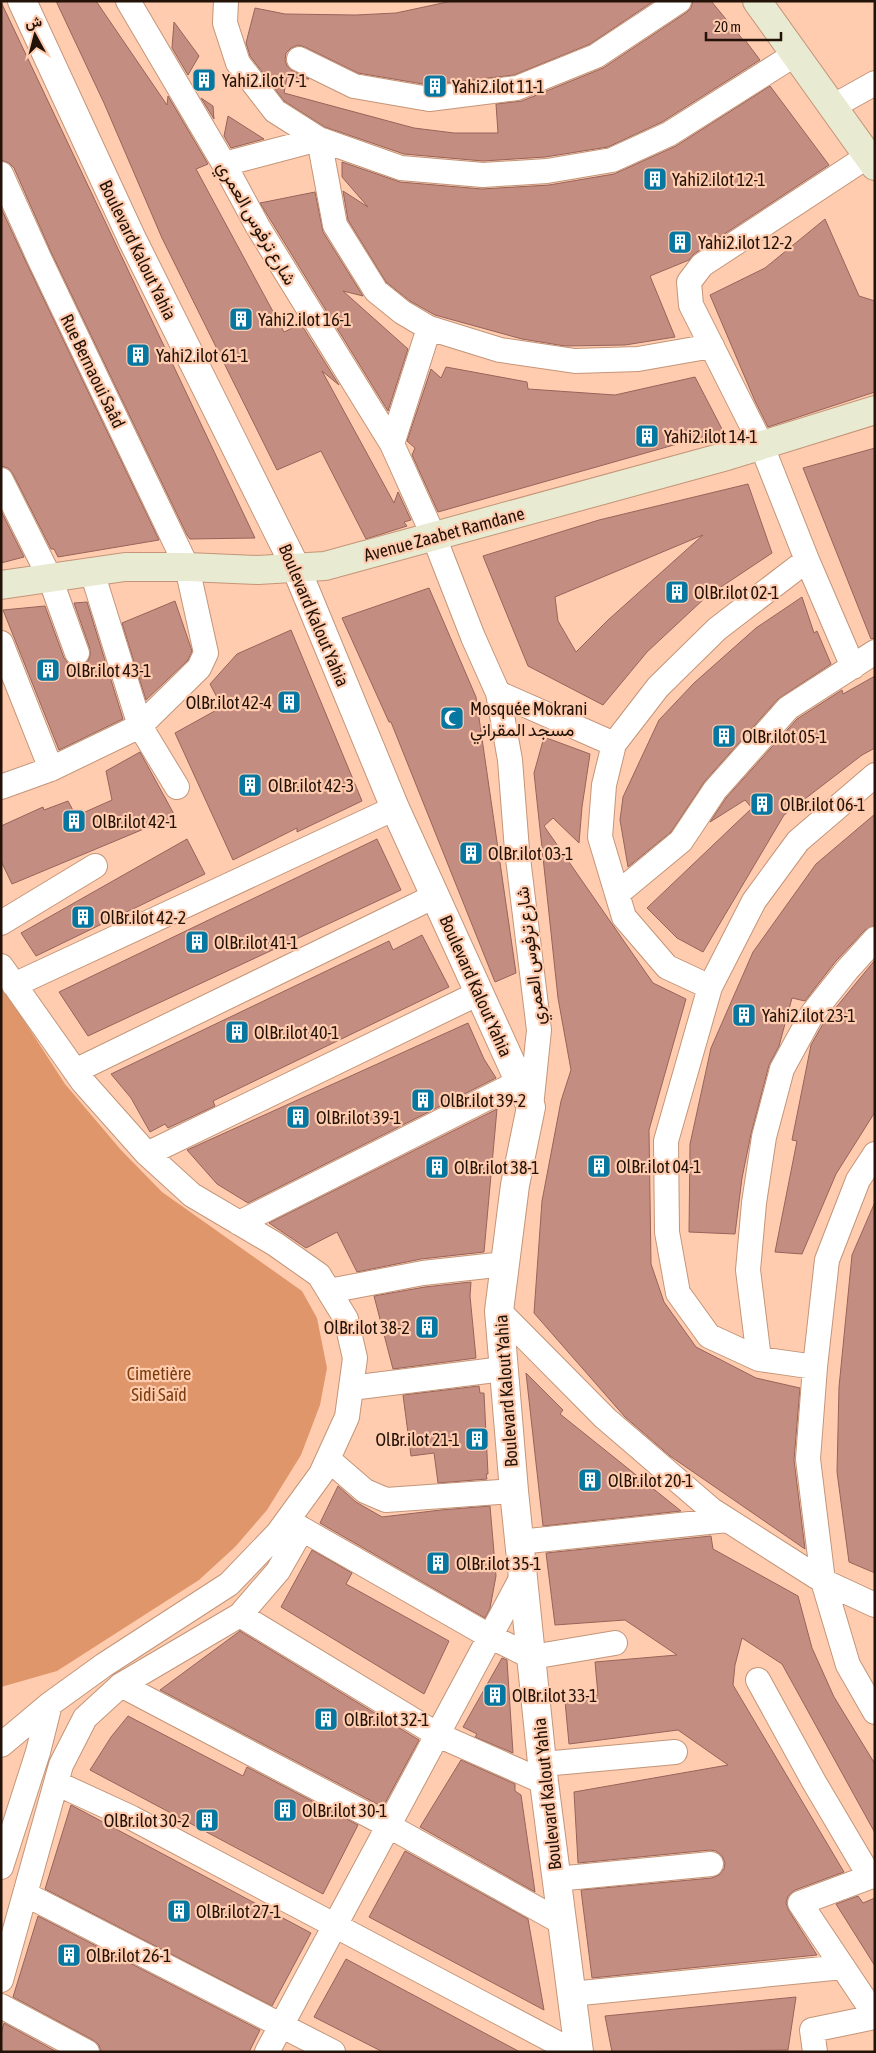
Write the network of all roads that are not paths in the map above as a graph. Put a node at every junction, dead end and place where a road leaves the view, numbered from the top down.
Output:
1 (22, 1) edge
2 (128, 1) edge
3 (226, 1) edge
4 (679, 1) edge
5 (760, 2) edge
6 (794, 55) junction
7 (299, 59) dead end
8 (875, 83) edge
9 (832, 107) junction
10 (319, 139) junction
11 (871, 161) edge
12 (224, 164) junction
13 (1, 174) edge
14 (429, 328) junction
15 (712, 346) junction
16 (875, 410) edge
17 (392, 444) junction
18 (761, 444) junction
19 (1, 480) edge
20 (434, 538) junction
21 (807, 560) junction
22 (186, 567) junction
23 (296, 568) junction
24 (92, 572) junction
25 (50, 578) junction
26 (1, 585) edge
27 (1, 643) edge
28 (875, 652) edge
29 (77, 653) dead end
30 (853, 667) junction
31 (498, 693) junction
32 (140, 726) junction
33 (614, 744) junction
34 (51, 770) junction
35 (875, 775) edge
36 (1, 787) edge
37 (177, 787) dead end
38 (395, 808) junction
39 (95, 866) dead end
40 (617, 894) junction
41 (435, 896) junction
42 (2, 922) edge
43 (875, 940) edge
44 (8, 976) edge
45 (710, 987) junction
46 (479, 993) junction
47 (75, 1071) junction
48 (519, 1082) junction
49 (530, 1107) junction
50 (147, 1154) junction
51 (875, 1154) edge
52 (239, 1222) junction
53 (505, 1264) junction
54 (329, 1290) junction
55 (499, 1311) junction
56 (759, 1359) junction
57 (815, 1367) junction
58 (503, 1369) junction
59 (351, 1388) junction
60 (328, 1459) junction
61 (514, 1491) junction
62 (727, 1520) junction
63 (295, 1524) junction
64 (519, 1542) junction
65 (522, 1577) junction
66 (823, 1581) junction
67 (875, 1605) edge
68 (240, 1615) junction
69 (491, 1637) junction
70 (615, 1642) dead end
71 (532, 1656) junction
72 (758, 1680) dead end
73 (121, 1685) junction
74 (50, 1704) junction
75 (875, 1712) edge
76 (438, 1735) junction
77 (1, 1745) edge
78 (675, 1752) dead end
79 (544, 1773) junction
80 (56, 1783) junction
81 (389, 1826) junction
82 (711, 1864) dead end
83 (1, 1867) edge
84 (872, 1876) edge
85 (556, 1879) junction
86 (25, 1894) junction
87 (561, 1922) junction
88 (334, 1927) junction
89 (843, 1967) junction
90 (1, 1980) edge
91 (571, 1994) junction
92 (1, 2006) edge
93 (875, 2016) edge
94 (282, 2025) junction
95 (87, 2052) edge
96 (267, 2052) edge
97 (333, 2052) edge
98 (574, 2052) edge
99 (579, 2052) edge
100 (815, 2052) edge

1 - 23 street, Boulevard Kalout Yahia
2 - 12 street, شارع ترفوس العمري
3 - 10 street
4 - 7 street
5 - 6 main road
6 - 9 main road
6 - 10 street
8 - 9 street
9 - 11 main road
10 - 12 street
10 - 14 street
11 - 15 street
12 - 17 street, شارع ترفوس العمري
13 - 22 street, Rue Bernaoui Saâd
14 - 15 street
14 - 17 street
15 - 18 street
16 - 18 main road, Avenue Zaabet Ramdane
17 - 20 street, شارع ترفوس العمري
18 - 20 main road, Avenue Zaabet Ramdane
18 - 21 street
19 - 25 street
20 - 23 main road, Avenue Zaabet Ramdane
20 - 31 street, شارع ترفوس العمري
21 - 30 street
21 - 33 street
22 - 23 main road, Avenue Zaabet Ramdane
22 - 24 main road, Avenue Zaabet Ramdane
22 - 32 street, Rue Bernaoui Saâd
23 - 38 street, Boulevard Kalout Yahia
24 - 25 main road, Avenue Zaabet Ramdane
24 - 32 street
25 - 26 main road, Avenue Zaabet Ramdane
25 - 29 street
27 - 34 street
28 - 30 street
30 - 40 street
31 - 33 street
31 - 49 street, شارع ترفوس العمري
32 - 34 street, Rue Bernaoui Saâd
32 - 37 street
33 - 40 street
34 - 36 street, Rue Bernaoui Saâd
35 - 45 street
38 - 41 street, Boulevard Kalout Yahia
38 - 44 street
39 - 42 street
40 - 45 street
41 - 46 street, Boulevard Kalout Yahia
41 - 47 street
43 - 56 street
44 - 47 street
45 - 56 street
46 - 48 street, Boulevard Kalout Yahia
46 - 50 street
47 - 50 street
48 - 49 street, Boulevard Kalout Yahia
48 - 52 street
49 - 53 street, Boulevard Kalout Yahia
50 - 52 street
51 - 57 street
52 - 54 street
53 - 54 street
53 - 55 street, Boulevard Kalout Yahia
54 - 59 street
55 - 58 street, Boulevard Kalout Yahia
55 - 62 street
56 - 57 street
57 - 66 street
58 - 59 street
58 - 61 street, Boulevard Kalout Yahia
59 - 60 street
60 - 61 street
60 - 63 street
61 - 64 street, Boulevard Kalout Yahia
62 - 64 street
62 - 66 street
63 - 68 street
63 - 69 street
63 - 74 street
64 - 65 street, Boulevard Kalout Yahia
65 - 69 street
65 - 71 street, Boulevard Kalout Yahia
66 - 67 street
66 - 75 street
68 - 73 street
68 - 76 street
69 - 71 street
69 - 76 street
70 - 71 street
71 - 79 street, Boulevard Kalout Yahia
72 - 84 street
73 - 80 street
73 - 81 street
74 - 77 street
74 - 83 street
76 - 79 street
76 - 81 street
78 - 79 street
79 - 85 street, Boulevard Kalout Yahia
80 - 86 street
80 - 88 street
81 - 87 street
81 - 88 street
82 - 85 street
84 - 89 street
85 - 87 street, Boulevard Kalout Yahia
86 - 90 street
86 - 94 street
87 - 91 street, Boulevard Kalout Yahia
88 - 94 street
88 - 98 street
89 - 91 street
89 - 93 street
91 - 99 street, Boulevard Kalout Yahia
92 - 95 street
93 - 100 street
94 - 96 street
94 - 97 street

